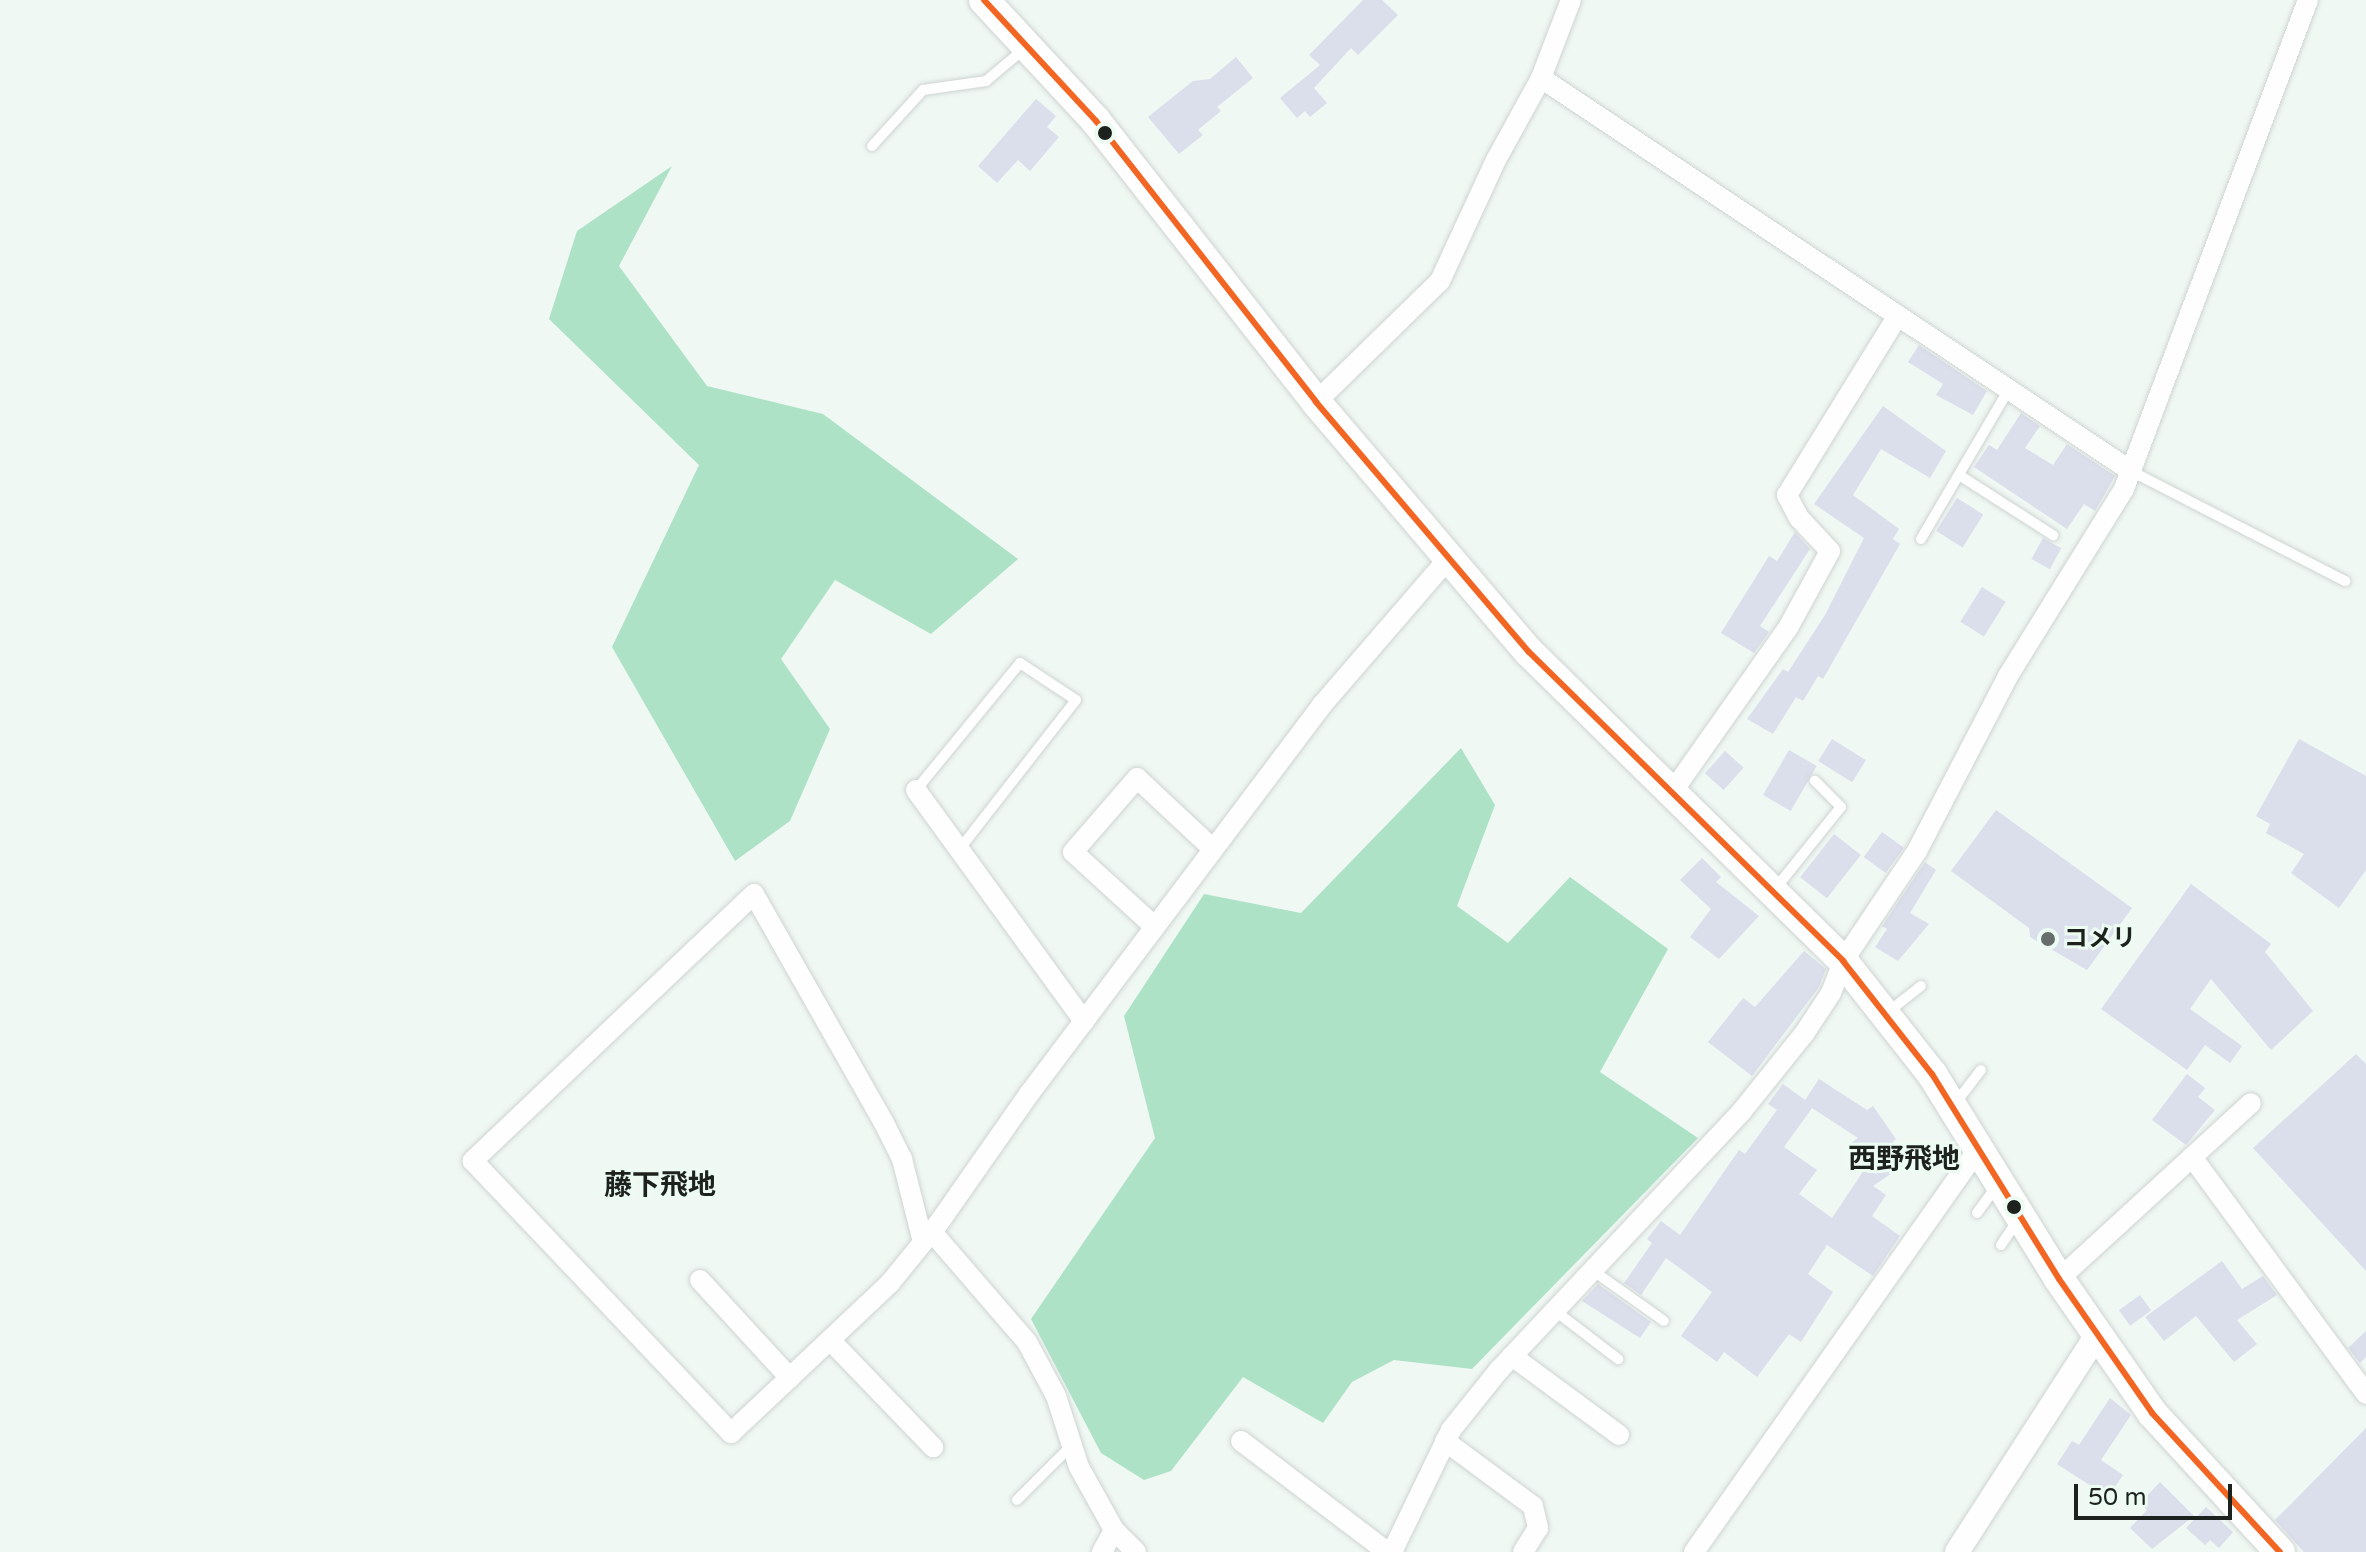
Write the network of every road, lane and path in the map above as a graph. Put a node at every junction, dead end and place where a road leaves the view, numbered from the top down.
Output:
1 (984, 0) edge
2 (1571, 0) edge
3 (2308, 0) edge
4 (1028, 46) junction
5 (1541, 78) junction
6 (872, 146) dead end
7 (1898, 315) junction
8 (2009, 389) junction
9 (1316, 402) junction
10 (2131, 471) junction
11 (1959, 475) junction
12 (2053, 535) dead end
13 (1921, 539) dead end
14 (1448, 559) junction
15 (2345, 581) dead end
16 (1815, 781) dead end
17 (916, 790) joint
18 (1670, 795) junction
19 (1213, 849) junction
20 (959, 850) junction
21 (1773, 891) junction
22 (1155, 927) junction
23 (1843, 961) junction
24 (1921, 986) dead end
25 (1885, 1014) junction
26 (1084, 1021) junction
27 (1981, 1070) dead end
28 (2251, 1103) dead end
29 (1953, 1107) junction
30 (1979, 1148) junction
31 (2192, 1157) junction
32 (2000, 1182) junction
33 (1977, 1213) dead end
34 (2021, 1216) junction
35 (928, 1237) junction
36 (2001, 1245) dead end
37 (1592, 1270) junction
38 (2059, 1279) junction
39 (700, 1280) dead end
40 (1554, 1310) junction
41 (1664, 1321) dead end
42 (2097, 1335) junction
43 (830, 1340) junction
44 (1512, 1356) junction
45 (1618, 1359) dead end
46 (790, 1378) junction
47 (2366, 1394) edge
48 (1619, 1435) dead end
49 (1241, 1441) dead end
50 (1445, 1441) junction
51 (1071, 1446) junction
52 (933, 1447) dead end
53 (1017, 1500) dead end
54 (1114, 1530) junction
55 (1102, 1552) edge
56 (1136, 1552) edge
57 (1390, 1552) edge
58 (1523, 1552) edge
59 (1694, 1552) edge
60 (1957, 1552) edge
61 (2280, 1552) edge

1 - 4 main road
2 - 5 street
3 - 10 street
4 - 6 lane
4 - 9 main road
5 - 7 street
5 - 9 street
7 - 8 street
7 - 18 street
8 - 10 street
8 - 11 lane
9 - 14 main road
10 - 15 lane
10 - 23 street
11 - 12 lane
11 - 13 lane
14 - 18 main road
14 - 19 street
16 - 21 lane
17 - 20 street
17 - 20 lane
18 - 21 main road
19 - 22 street
19 - 22 street
20 - 26 street
21 - 23 main road
22 - 26 street
23 - 25 main road
23 - 37 street
24 - 25 lane
25 - 29 main road
26 - 35 street
27 - 29 lane
28 - 31 street
29 - 30 main road
30 - 32 main road
30 - 59 street
31 - 38 street
31 - 47 street
32 - 33 lane
32 - 34 main road
34 - 36 lane
34 - 38 main road
35 - 43 street
35 - 46 street
35 - 51 street
37 - 40 street
37 - 41 lane
38 - 42 main road
39 - 46 street
40 - 44 street
40 - 45 lane
42 - 60 street
42 - 61 main road
43 - 46 street
43 - 52 street
44 - 48 street
44 - 50 street
49 - 57 street
50 - 57 street
50 - 58 street
51 - 53 lane
51 - 54 street
54 - 55 street
54 - 56 street

